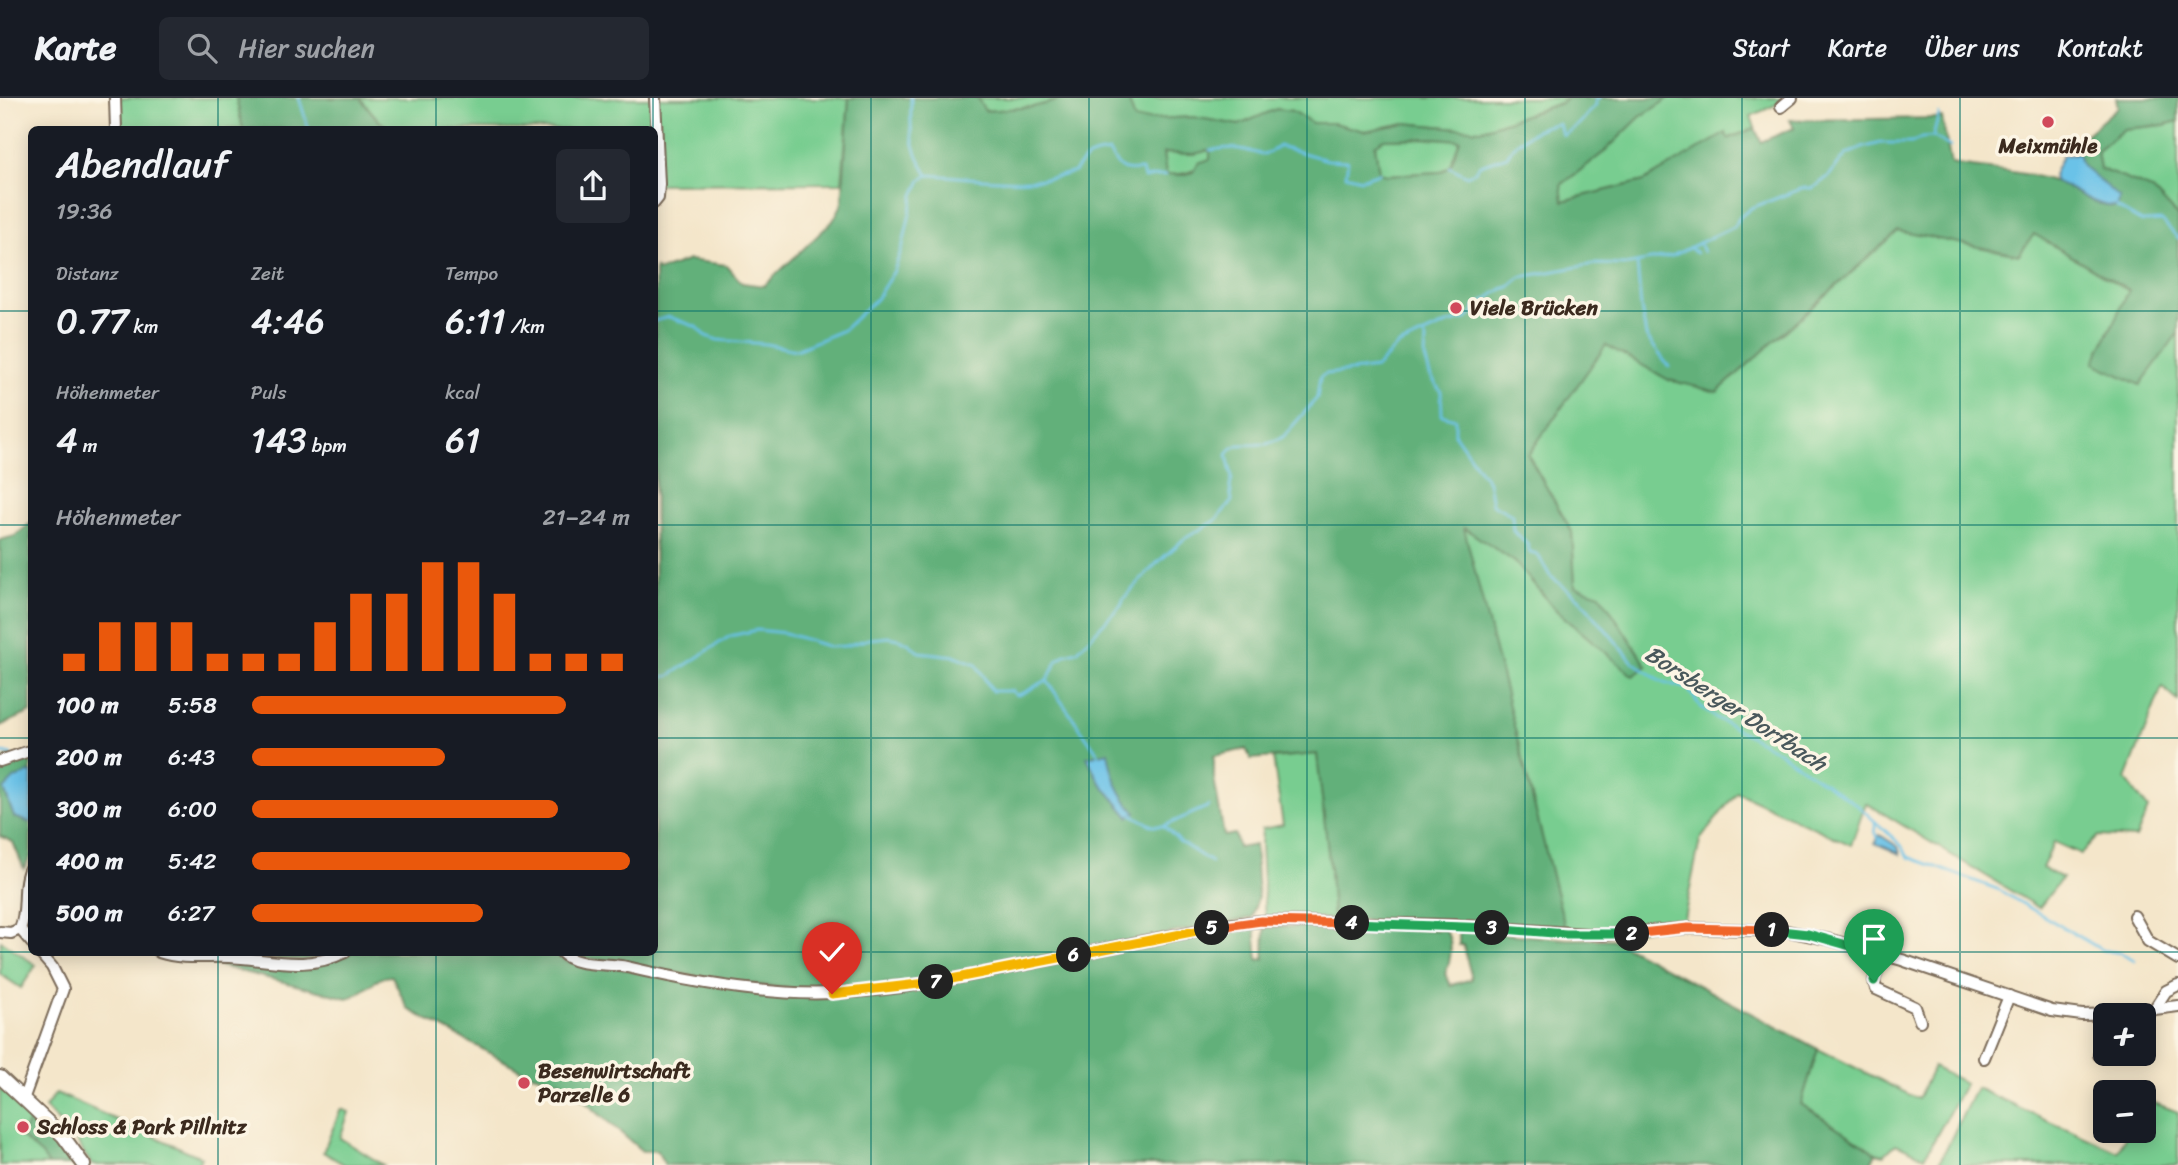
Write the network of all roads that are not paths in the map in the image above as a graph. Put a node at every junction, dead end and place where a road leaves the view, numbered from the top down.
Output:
1 (115, 98) edge
2 (656, 98) edge
3 (1792, 98) edge
4 (1781, 107) dead end
5 (116, 126) edge
6 (657, 126) edge
7 (658, 157) edge
8 (658, 198) edge
9 (28, 751) edge
10 (4, 759) edge
11 (28, 872) edge
12 (2134, 916) dead end
13 (20, 929) junction
14 (0, 932) edge
15 (28, 938) edge
16 (1882, 955) junction
17 (42, 956) edge
18 (182, 956) edge
19 (336, 956) edge
20 (566, 956) edge
21 (2178, 959) edge
22 (2178, 985) edge
23 (2009, 996) junction
24 (2156, 1006) edge
25 (2178, 1006) edge
26 (2156, 1008) edge
27 (2093, 1015) edge
28 (1920, 1021) dead end
29 (1984, 1058) dead end
30 (0, 1077) edge
31 (24, 1097) junction
32 (84, 1165) edge

1 - 5 street
2 - 6 street
3 - 4 street
7 - 8 street
9 - 10 street
11 - 13 street
12 - 21 street
13 - 14 street
13 - 15 street
16 - 20 street
16 - 23 street
16 - 28 street
17 - 31 street
18 - 19 street
22 - 24 street
23 - 27 street
23 - 29 street
25 - 26 street
30 - 31 main road
31 - 32 main road

